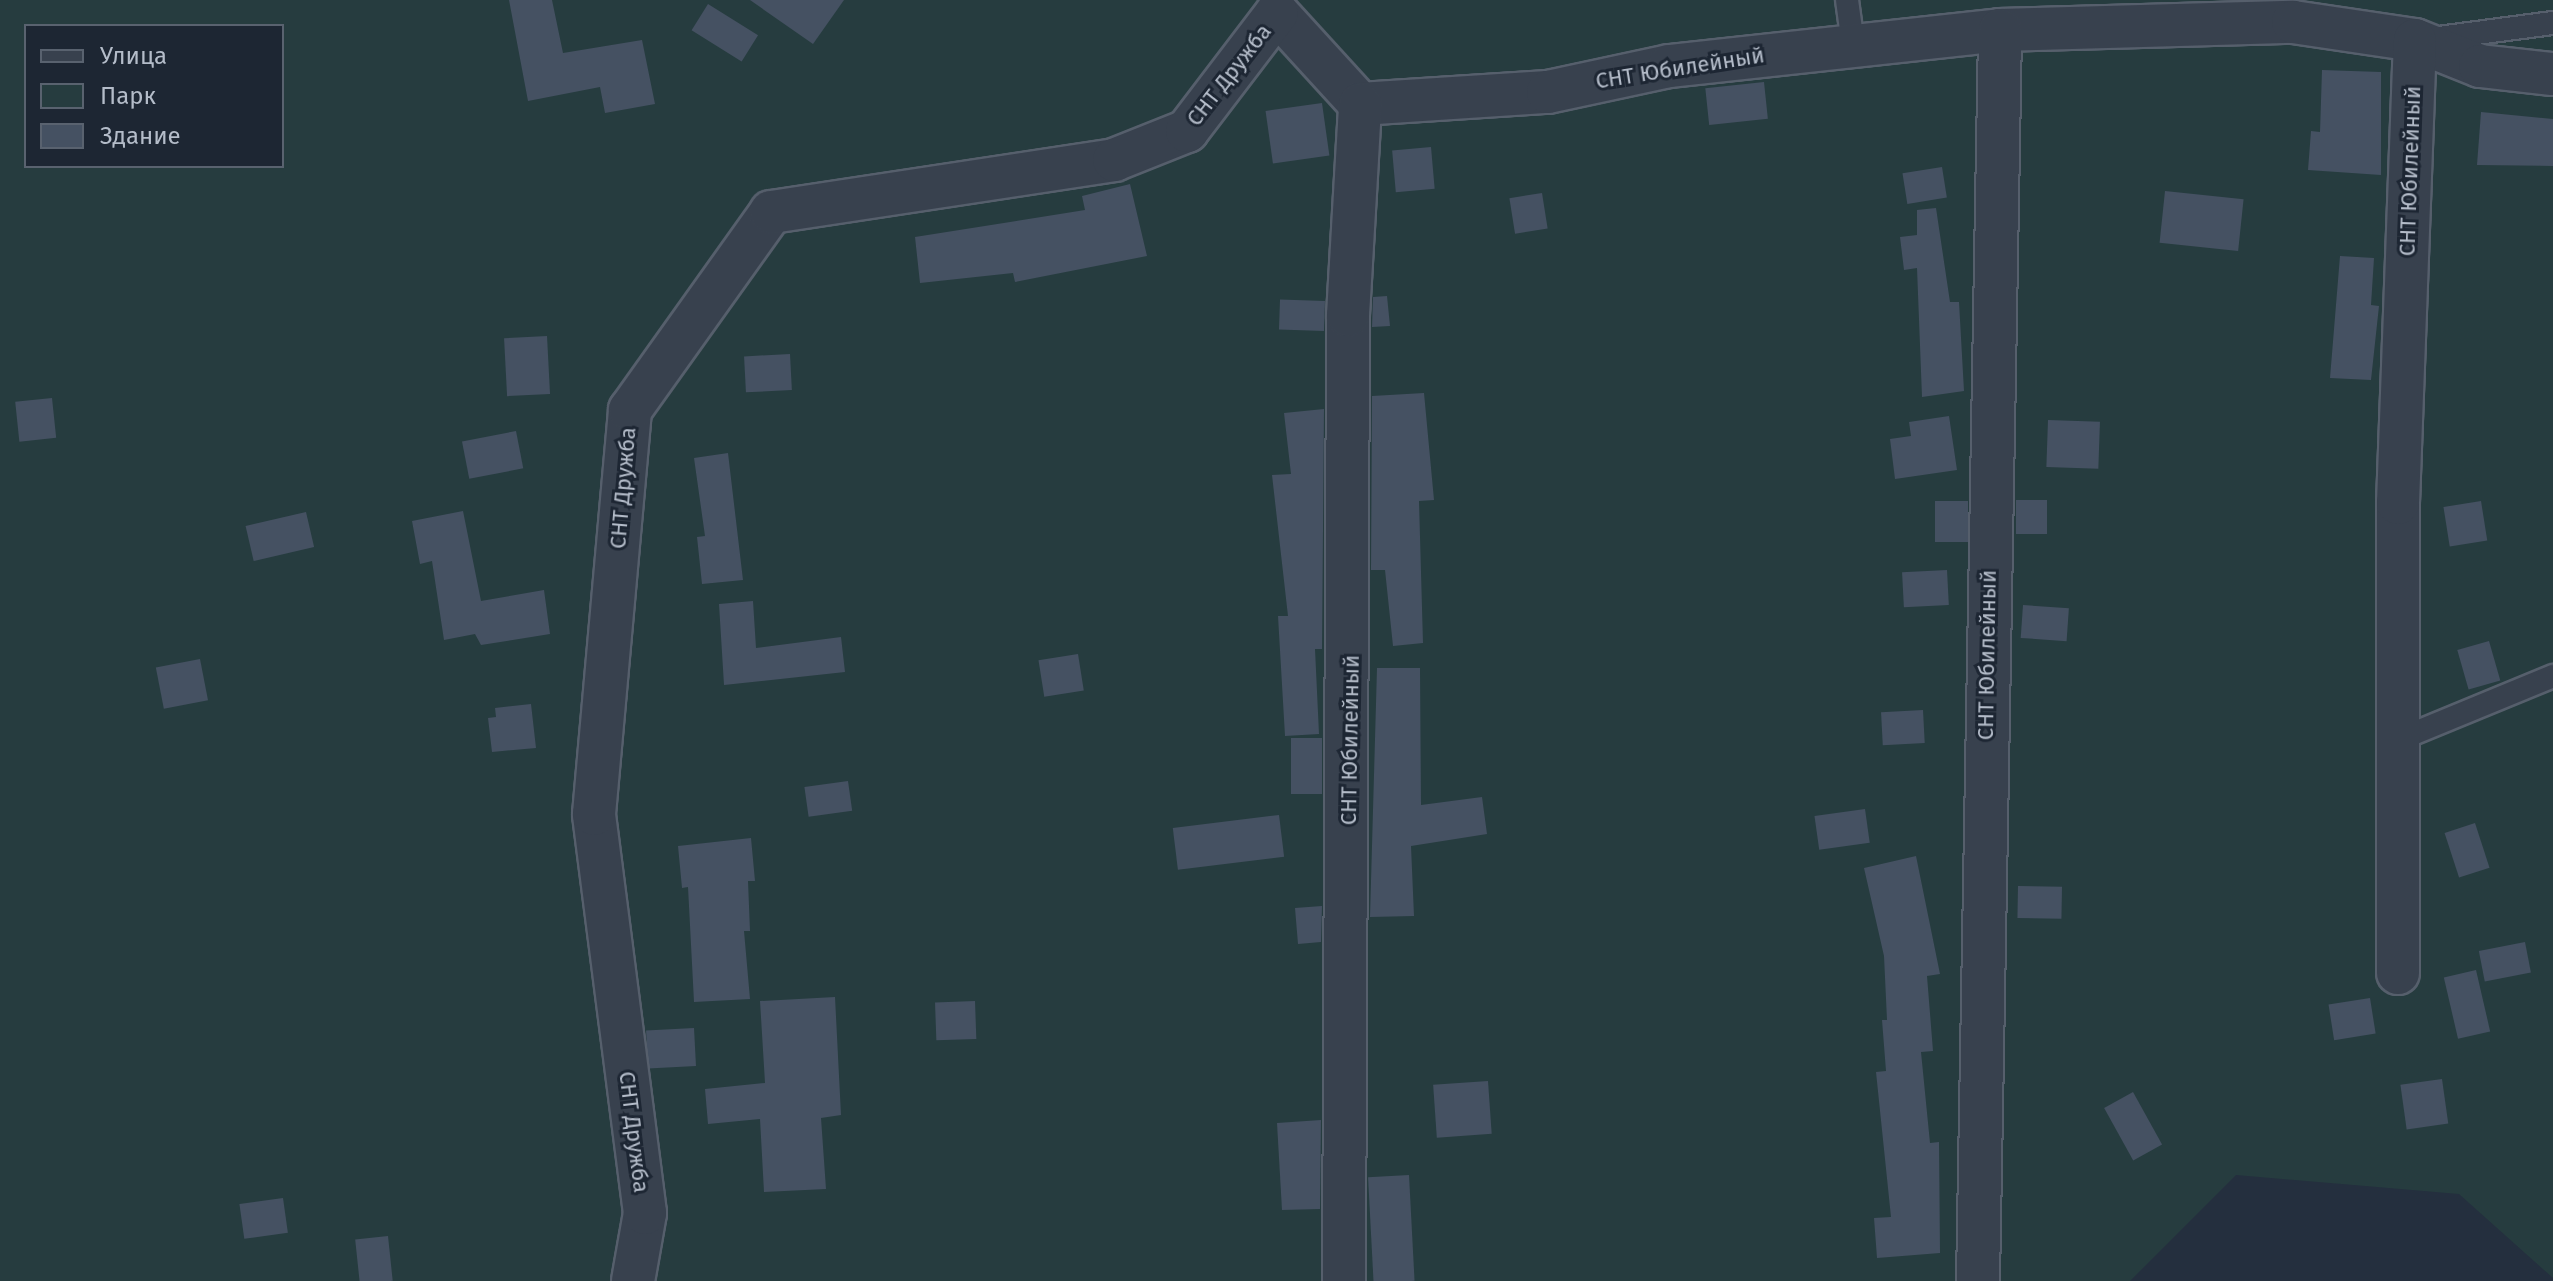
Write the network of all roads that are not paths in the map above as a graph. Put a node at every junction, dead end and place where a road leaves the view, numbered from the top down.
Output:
1 (1847, 0) edge
2 (1276, 6) edge
3 (2553, 23) edge
4 (2000, 30) junction
5 (2415, 40) junction
6 (1853, 44) junction
7 (2553, 74) edge
8 (1360, 104) junction
9 (2553, 676) edge
10 (2398, 740) junction
11 (2398, 973) dead end
12 (633, 1281) edge
13 (1344, 1281) edge
14 (1978, 1281) edge

1 - 6 lane
2 - 8 street
2 - 12 street, СНТ Дружба
3 - 5 lane
4 - 5 street, СНТ Юбилейный
4 - 6 street, СНТ Юбилейный
4 - 14 street, СНТ Юбилейный
5 - 7 street, СНТ Юбилейный
5 - 10 street, СНТ Юбилейный
6 - 8 street, СНТ Юбилейный
8 - 13 street, СНТ Юбилейный
9 - 10 lane
10 - 11 street, СНТ Юбилейный

